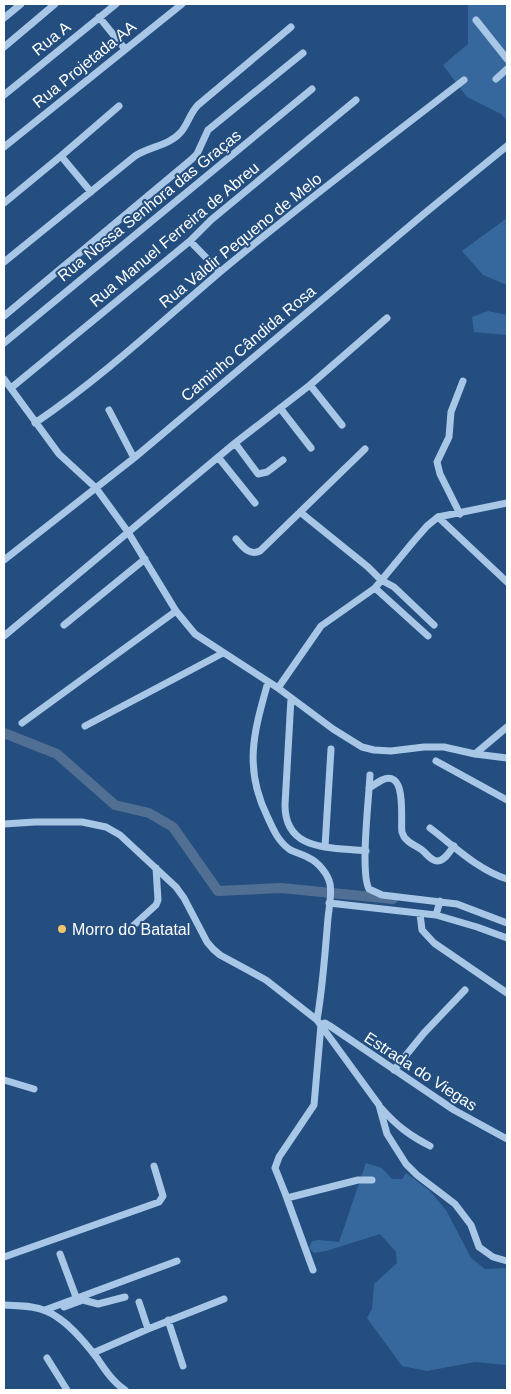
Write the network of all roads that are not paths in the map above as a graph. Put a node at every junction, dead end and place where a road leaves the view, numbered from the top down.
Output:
1 (21, 4) edge
2 (55, 4) edge
3 (116, 4) edge
4 (182, 4) edge
5 (99, 17) junction
6 (4, 18) edge
7 (476, 20) dead end
8 (291, 28) dead end
9 (4, 47) edge
10 (125, 49) junction
11 (303, 53) dead end
12 (507, 59) edge
13 (507, 69) edge
14 (464, 80) dead end
15 (496, 80) dead end
16 (312, 89) dead end
17 (4, 95) edge
18 (356, 100) dead end
19 (119, 106) dead end
20 (507, 146) edge
21 (4, 147) edge
22 (61, 156) junction
23 (91, 192) junction
24 (4, 203) edge
25 (190, 240) junction
26 (4, 262) edge
27 (220, 272) junction
28 (4, 316) edge
29 (387, 318) dead end
30 (4, 343) edge
31 (4, 379) edge
32 (463, 381) dead end
33 (310, 385) junction
34 (11, 388) junction
35 (280, 408) junction
36 (109, 410) dead end
37 (35, 423) junction
38 (342, 424) dead end
39 (235, 443) junction
40 (311, 448) dead end
41 (365, 449) dead end
42 (218, 457) junction
43 (134, 458) junction
44 (284, 460) dead end
45 (96, 488) junction
46 (255, 503) dead end
47 (507, 503) edge
48 (300, 512) junction
49 (460, 514) junction
50 (438, 517) junction
51 (128, 532) junction
52 (236, 539) dead end
53 (145, 559) junction
54 (4, 560) edge
55 (506, 579) edge
56 (381, 580) junction
57 (375, 588) junction
58 (176, 611) junction
59 (64, 625) dead end
60 (434, 625) dead end
61 (4, 636) edge
62 (428, 636) dead end
63 (222, 653) junction
64 (268, 682) junction
65 (278, 688) junction
66 (292, 698) junction
67 (22, 723) dead end
68 (85, 726) dead end
69 (507, 726) edge
70 (331, 749) dead end
71 (475, 754) junction
72 (507, 758) edge
73 (436, 761) dead end
74 (370, 775) dead end
75 (369, 788) junction
76 (507, 800) edge
77 (4, 824) edge
78 (430, 828) dead end
79 (454, 846) junction
80 (325, 847) junction
81 (366, 851) junction
82 (156, 868) junction
83 (507, 879) edge
84 (440, 901) junction
85 (329, 902) junction
86 (420, 914) junction
87 (436, 916) junction
88 (507, 923) edge
89 (134, 925) dead end
90 (507, 938) edge
91 (465, 990) dead end
92 (507, 993) edge
93 (319, 1022) junction
94 (394, 1070) junction
95 (4, 1080) edge
96 (34, 1089) dead end
97 (379, 1105) junction
98 (507, 1139) edge
99 (430, 1146) dead end
100 (154, 1166) dead end
101 (372, 1180) dead end
102 (287, 1198) junction
103 (60, 1254) dead end
104 (4, 1257) edge
105 (177, 1261) dead end
106 (507, 1261) edge
107 (313, 1270) dead end
108 (76, 1297) junction
109 (125, 1297) dead end
110 (224, 1299) dead end
111 (140, 1302) dead end
112 (4, 1305) edge
113 (47, 1311) junction
114 (168, 1320) junction
115 (148, 1328) junction
116 (93, 1353) junction
117 (47, 1358) dead end
118 (183, 1366) dead end
119 (67, 1390) edge
120 (123, 1390) edge

1 - 6 street
2 - 9 street
3 - 5 street, Rua A
4 - 10 street, Rua Projetada AA
5 - 10 street
5 - 17 street, Rua A
7 - 12 street
8 - 23 street
10 - 21 street, Rua Projetada AA
11 - 28 street
13 - 15 street
14 - 27 street, Rua Valdir Pequeno de Melo
16 - 30 street, Rua Nossa Senhora das Graças
18 - 25 street, Rua Manuel Ferreira de Abreu
19 - 22 street
20 - 43 street, Caminho Cândida Rosa
22 - 23 street
22 - 24 street
23 - 26 street
25 - 27 street
25 - 34 street, Rua Manuel Ferreira de Abreu
27 - 37 street, Rua Valdir Pequeno de Melo
29 - 33 street
31 - 34 street
32 - 49 street
33 - 35 street
33 - 38 street
34 - 37 street
35 - 39 street
35 - 40 street
36 - 43 street
37 - 45 street
39 - 42 street
39 - 44 street
41 - 48 street
42 - 46 street
42 - 51 street
43 - 45 street, Caminho Cândida Rosa
45 - 51 street
45 - 54 street, Caminho Cândida Rosa
47 - 49 street
48 - 52 street
48 - 56 street
49 - 50 street
50 - 55 street
50 - 56 street
51 - 53 street
51 - 61 street
53 - 58 street
53 - 59 street
56 - 57 street
56 - 60 street
57 - 62 street
57 - 65 street
58 - 63 street
58 - 67 street
63 - 64 street
63 - 68 street
64 - 65 street
64 - 85 street
65 - 66 street
66 - 71 street
66 - 80 street
69 - 71 street
70 - 80 street
71 - 72 street
73 - 76 street
74 - 75 street
75 - 79 street
75 - 81 street
77 - 82 street, Estrada do Viegas
78 - 79 street
79 - 83 street
80 - 81 street
81 - 84 street
82 - 89 street
82 - 93 street, Estrada do Viegas
84 - 87 street
84 - 88 street
85 - 86 street
85 - 93 street
86 - 87 street
86 - 92 street
87 - 90 street
91 - 94 street
93 - 94 street, Estrada do Viegas
93 - 97 street, Estrada do Viegas
93 - 102 street
94 - 98 street, Estrada do Viegas
95 - 96 street
97 - 99 street
97 - 106 street, Estrada do Viegas
100 - 104 street
101 - 102 street
102 - 107 street
103 - 108 street
105 - 108 street
108 - 113 street
109 - 113 street
110 - 114 street
111 - 115 street
112 - 113 street
113 - 116 street
114 - 115 street
114 - 118 street
115 - 116 street
116 - 120 street
117 - 119 street

